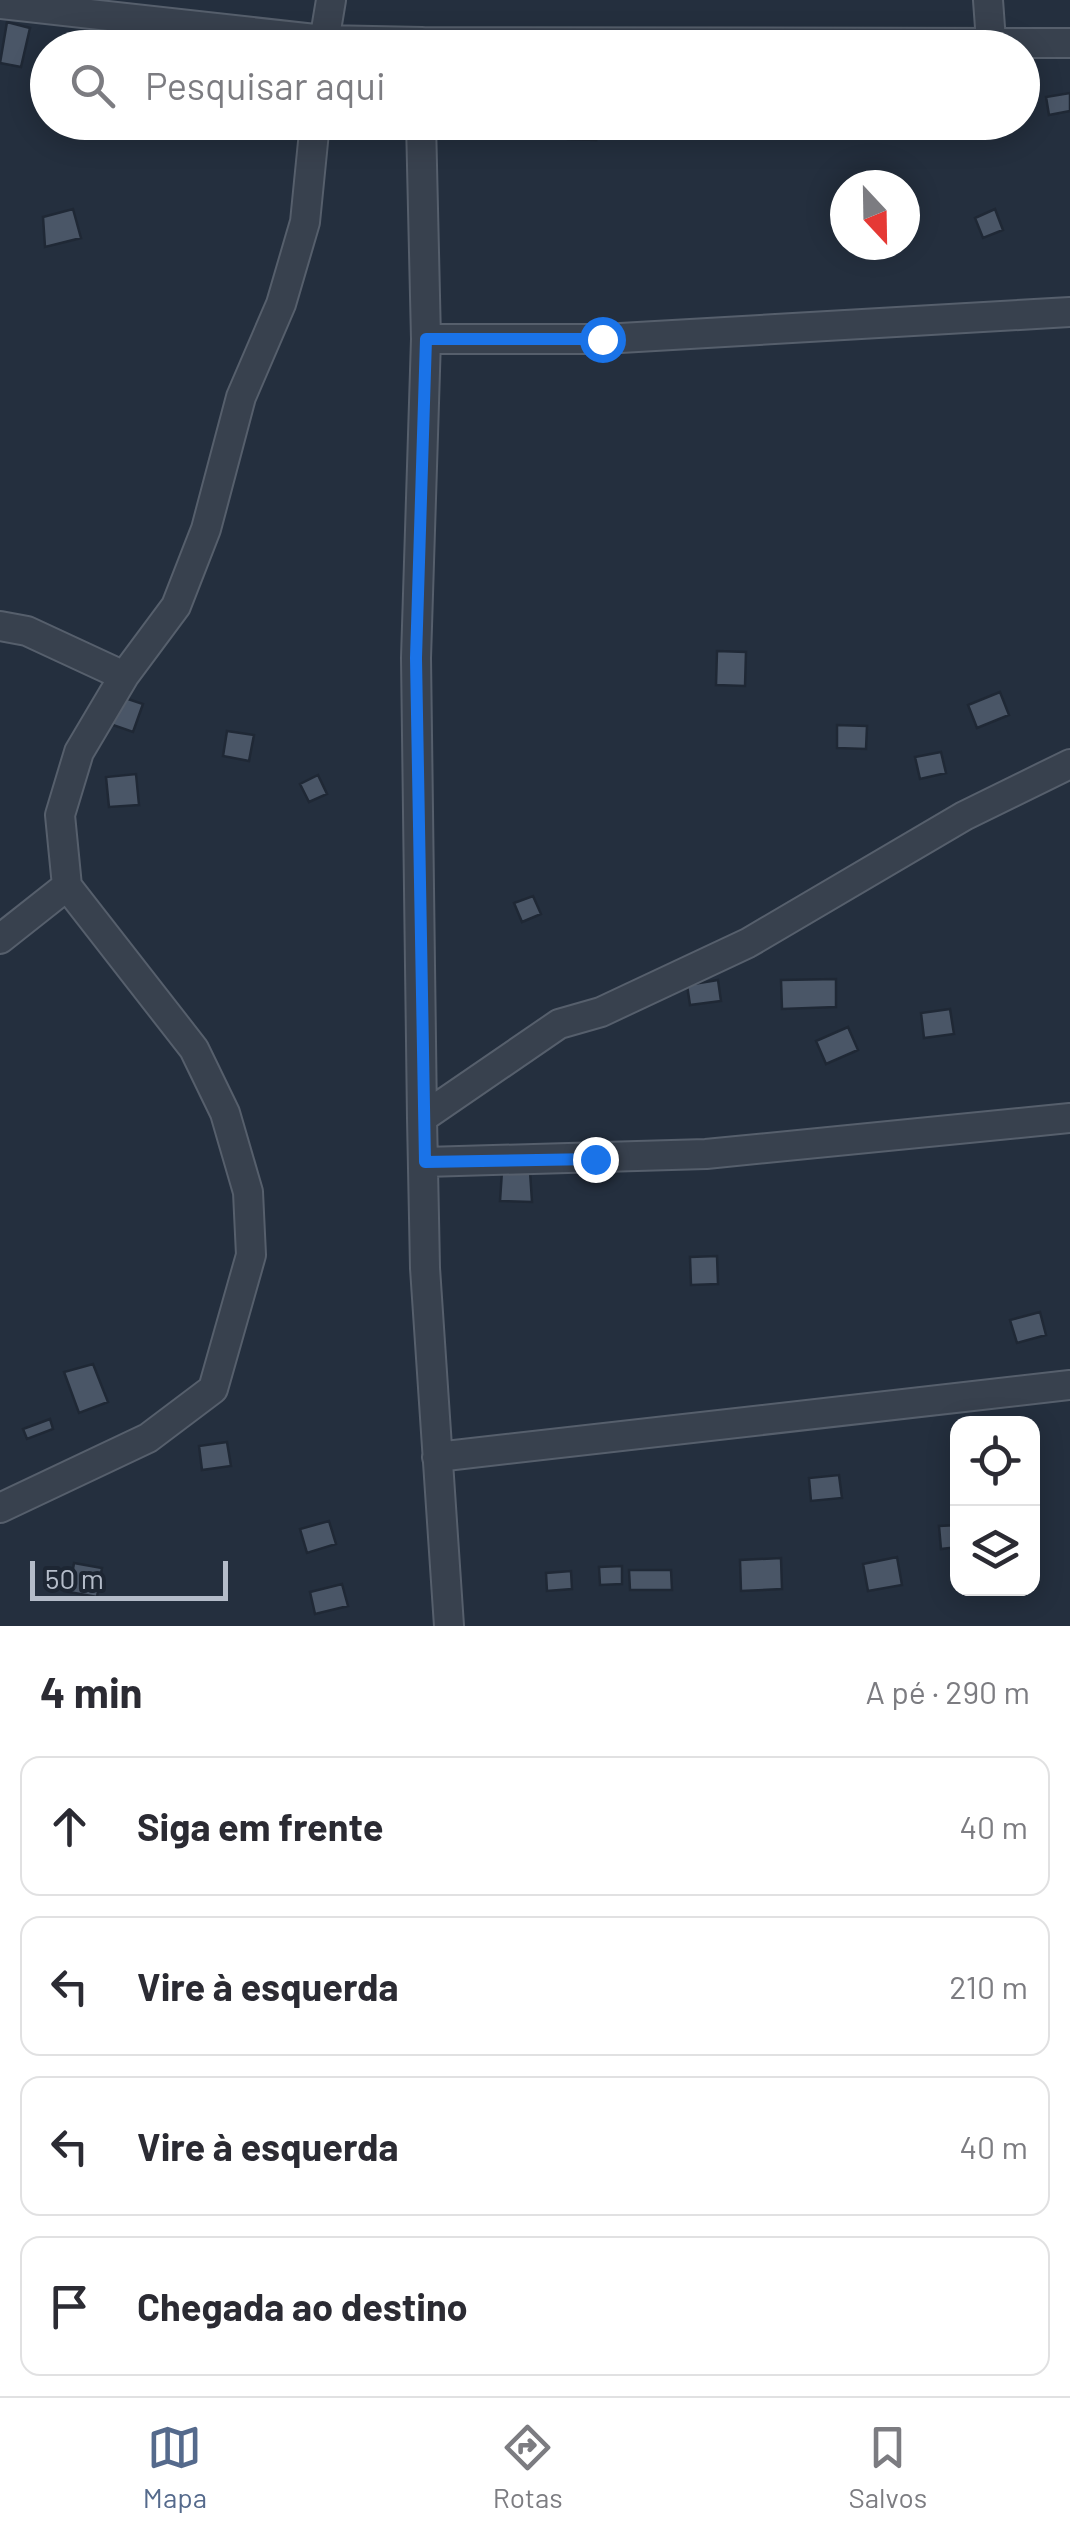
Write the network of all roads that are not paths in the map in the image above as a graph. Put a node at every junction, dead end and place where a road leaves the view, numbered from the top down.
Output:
1 (331, 0) edge
2 (988, 0) edge
3 (0, 4) edge
4 (210, 30) edge
5 (326, 30) edge
6 (990, 30) edge
7 (1040, 42) edge
8 (1070, 43) edge
9 (313, 140) edge
10 (421, 140) edge
11 (1070, 312) edge
12 (426, 339) junction
13 (0, 626) edge
14 (124, 676) junction
15 (1070, 764) edge
16 (66, 886) junction
17 (0, 939) edge
18 (422, 1118) junction
19 (1070, 1118) edge
20 (425, 1162) junction
21 (1070, 1384) edge
22 (437, 1457) junction
23 (0, 1508) edge
24 (450, 1626) edge

1 - 5 street
2 - 6 street
3 - 4 street
7 - 8 street
9 - 14 street
10 - 12 street
11 - 12 street
12 - 18 street
13 - 14 street
14 - 16 street
15 - 18 street
16 - 17 street
16 - 23 street
18 - 20 street
19 - 20 street
20 - 22 street
21 - 22 street
22 - 24 street

